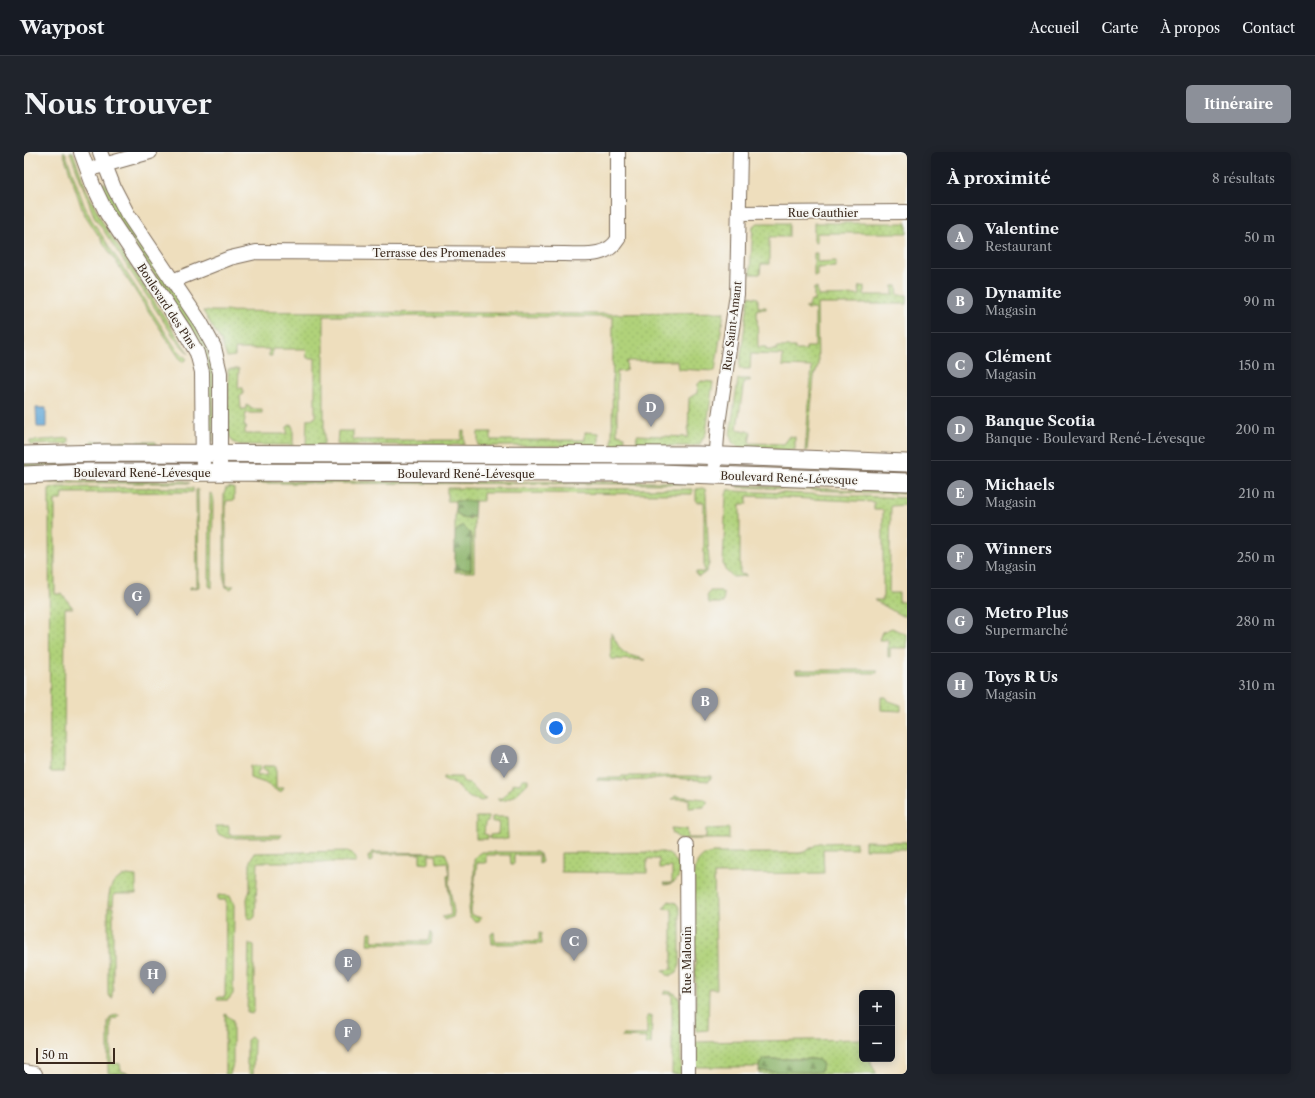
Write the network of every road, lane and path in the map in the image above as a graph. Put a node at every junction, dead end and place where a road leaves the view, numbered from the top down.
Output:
1 (81, 152) edge
2 (150, 152) edge
3 (618, 152) edge
4 (740, 152) edge
5 (102, 158) edge
6 (87, 170) junction
7 (907, 212) edge
8 (739, 213) junction
9 (172, 281) junction
10 (202, 454) junction
11 (220, 454) junction
12 (24, 455) edge
13 (715, 456) junction
14 (907, 464) edge
15 (203, 473) junction
16 (220, 473) junction
17 (24, 475) edge
18 (714, 475) junction
19 (907, 482) edge
20 (687, 846) dead end
21 (24, 1072) edge
22 (35, 1074) edge
23 (689, 1074) edge

1 - 6 street, Boulevard des Pins
2 - 5 street
3 - 9 street, Terrasse des Promenades
4 - 8 street, Rue Saint-Amant
5 - 6 street
5 - 9 street, Boulevard des Pins
6 - 10 street, Boulevard des Pins
7 - 8 street, Rue Gauthier
8 - 13 street, Rue Saint-Amant
9 - 11 street, Boulevard des Pins
10 - 11 main road, Boulevard René-Lévesque
10 - 12 main road, Boulevard René-Lévesque
10 - 15 street, Boulevard des Pins
11 - 13 main road, Boulevard René-Lévesque
11 - 16 street, Boulevard des Pins
13 - 14 main road, Boulevard René-Lévesque
13 - 18 street, Rue Saint-Amant
15 - 16 main road, Boulevard René-Lévesque
15 - 17 main road, Boulevard René-Lévesque
16 - 18 main road, Boulevard René-Lévesque
18 - 19 main road, Boulevard René-Lévesque
20 - 23 street, Rue Malouin
21 - 22 street

